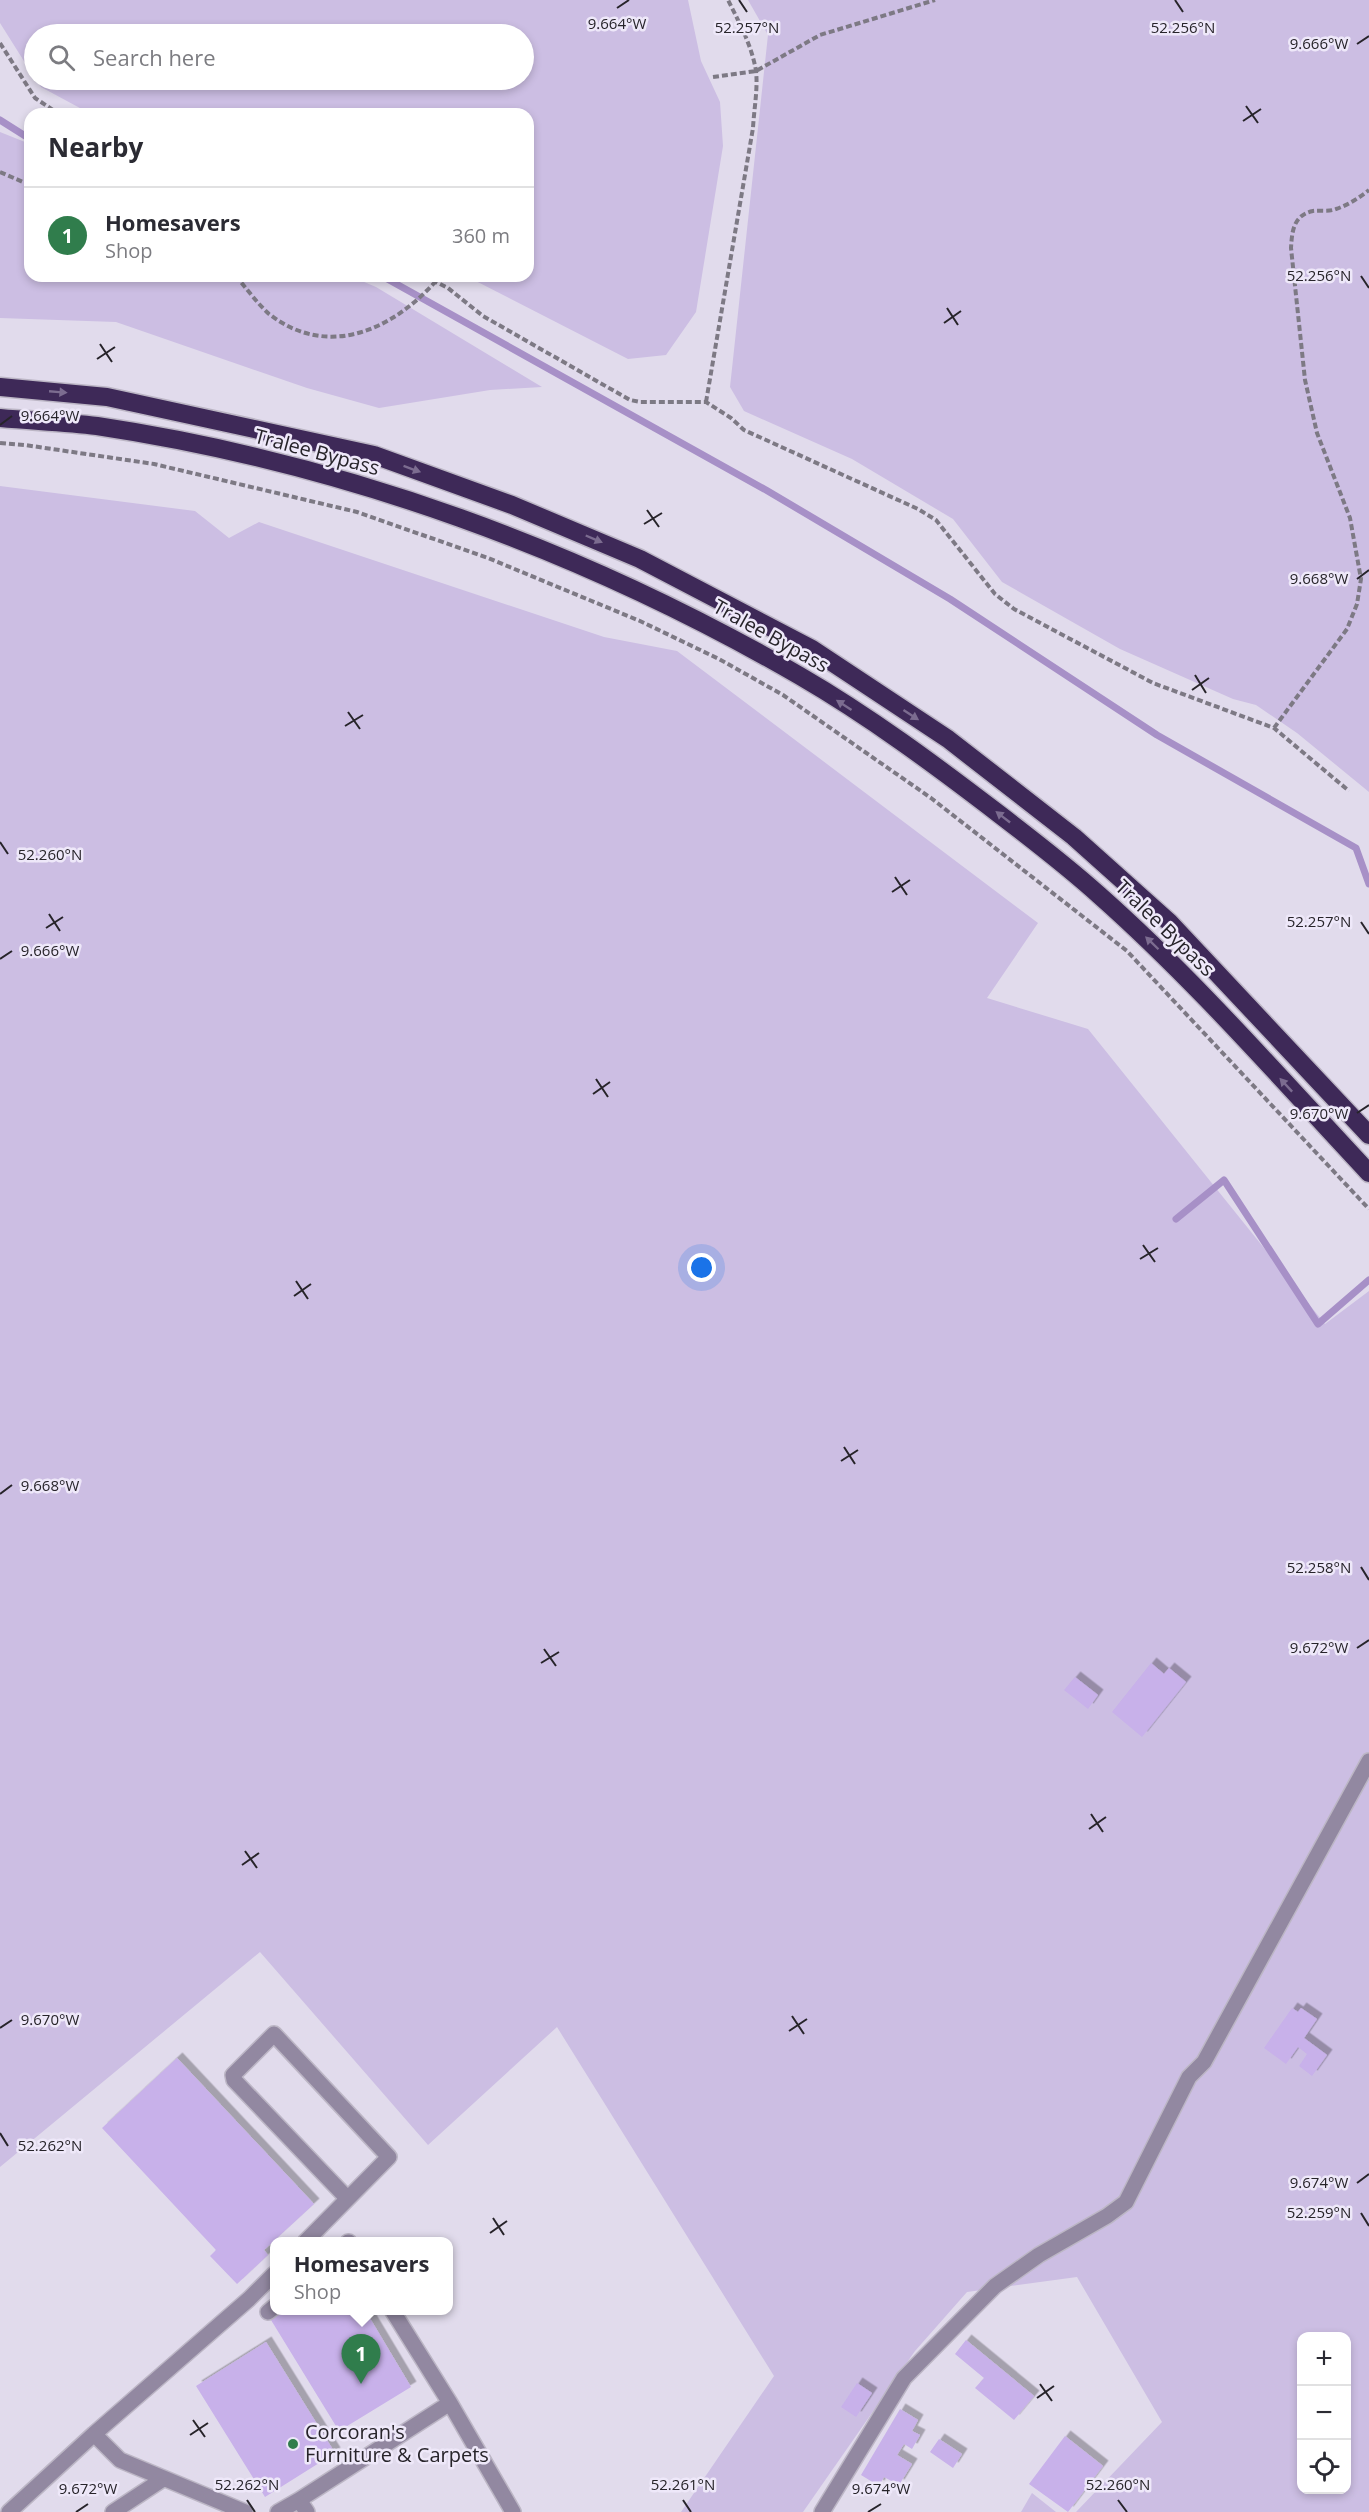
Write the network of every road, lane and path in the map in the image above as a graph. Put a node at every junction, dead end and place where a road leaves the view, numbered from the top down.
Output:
1 (728, 0) edge
2 (935, 0) edge
3 (0, 43) edge
4 (2, 53) edge
5 (756, 71) junction
6 (713, 77) dead end
7 (24, 82) edge
8 (30, 90) edge
9 (50, 108) edge
10 (0, 172) edge
11 (24, 182) edge
12 (1369, 190) edge
13 (241, 282) edge
14 (435, 282) joint
15 (0, 387) edge
16 (706, 402) junction
17 (0, 418) edge
18 (0, 444) edge
19 (1274, 728) junction
20 (1348, 791) dead end
21 (1369, 1136) edge
22 (1369, 1173) edge
23 (1369, 1209) edge
24 (1369, 1761) edge
25 (347, 2198) junction
26 (309, 2237) edge
27 (270, 2278) edge
28 (395, 2315) edge
29 (450, 2403) junction
30 (94, 2434) junction
31 (163, 2479) junction
32 (303, 2506) edge
33 (9, 2512) edge
34 (113, 2512) edge
35 (245, 2512) edge
36 (278, 2512) edge
37 (513, 2512) edge
38 (822, 2512) edge

1 - 5 path
2 - 5 path
3 - 4 path
4 - 7 path
5 - 6 path
5 - 16 path
8 - 9 path
10 - 11 path
12 - 19 path
13 - 14 path
14 - 16 path
15 -> 21 highway, Tralee Bypass
16 - 19 path
22 -> 17 highway, Tralee Bypass
18 - 23 path
19 - 20 path
24 - 38 lane
25 - 25 lane
25 - 26 lane
27 - 30 lane
28 - 29 lane
29 - 32 lane
29 - 37 lane
30 - 31 lane
30 - 33 lane
31 - 34 lane
31 - 35 lane
32 - 36 lane

